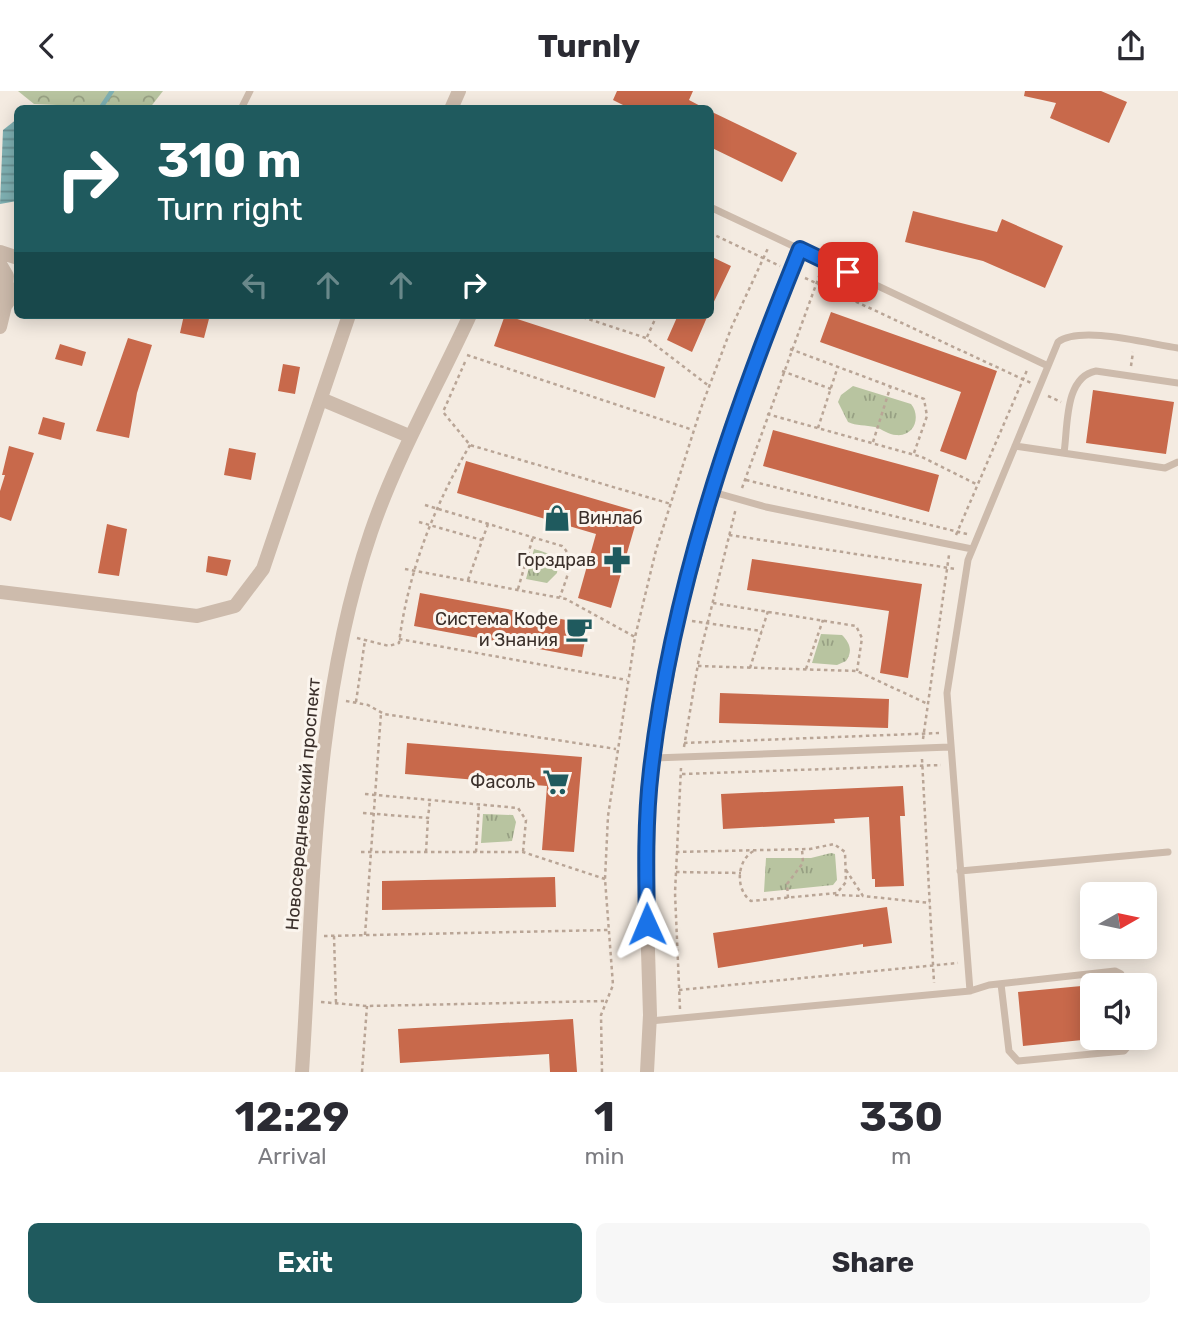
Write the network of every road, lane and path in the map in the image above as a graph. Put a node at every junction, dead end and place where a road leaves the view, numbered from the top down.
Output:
1 (714, 209) edge
2 (714, 235) edge
3 (773, 237) junction
4 (800, 249) junction
5 (763, 258) junction
6 (825, 261) junction
7 (0, 264) edge
8 (791, 271) junction
9 (816, 283) junction
10 (14, 294) edge
11 (5, 306) junction
12 (348, 319) edge
13 (468, 319) edge
14 (588, 319) edge
15 (602, 319) edge
16 (655, 319) edge
17 (600, 323) junction
18 (0, 327) edge
19 (646, 338) junction
20 (1135, 342) junction
21 (473, 345) dead end
22 (1178, 348) edge
23 (790, 349) junction
24 (454, 351) junction
25 (468, 355) junction
26 (838, 366) junction
27 (1048, 366) junction
28 (1130, 370) dead end
29 (782, 371) junction
30 (1178, 383) edge
31 (891, 385) junction
32 (709, 386) junction
33 (1039, 387) junction
34 (831, 389) junction
35 (321, 399) junction
36 (767, 414) junction
37 (818, 428) junction
38 (694, 430) junction
39 (409, 436) junction
40 (873, 443) junction
41 (470, 445) junction
42 (1015, 446) junction
43 (1064, 453) junction
44 (913, 454) junction
45 (1178, 462) edge
46 (745, 480) junction
47 (978, 485) dead end
48 (711, 492) junction
49 (738, 500) junction
50 (671, 504) junction
51 (425, 505) dead end
52 (437, 508) junction
53 (419, 522) dead end
54 (488, 524) junction
55 (430, 525) junction
56 (729, 535) junction
57 (533, 537) junction
58 (977, 537) junction
59 (482, 540) junction
60 (972, 549) junction
61 (405, 569) dead end
62 (414, 571) junction
63 (966, 571) junction
64 (468, 580) junction
65 (518, 589) junction
66 (0, 592) edge
67 (560, 597) junction
68 (712, 603) junction
69 (768, 611) junction
70 (678, 618) junction
71 (823, 620) junction
72 (707, 623) junction
73 (762, 631) junction
74 (343, 634) junction
75 (635, 637) junction
76 (399, 639) junction
77 (365, 640) junction
78 (698, 666) junction
79 (750, 668) junction
80 (806, 670) junction
81 (857, 671) junction
82 (628, 680) junction
83 (329, 697) junction
84 (355, 703) junction
85 (928, 704) dead end
86 (381, 713) junction
87 (949, 733) junction
88 (684, 743) junction
89 (950, 747) junction
90 (921, 748) junction
91 (616, 749) junction
92 (682, 757) junction
93 (652, 758) junction
94 (952, 764) junction
95 (922, 766) junction
96 (681, 774) junction
97 (365, 795) dead end
98 (375, 795) junction
99 (430, 800) junction
100 (479, 804) junction
101 (363, 813) dead end
102 (374, 814) junction
103 (428, 818) junction
104 (802, 849) junction
105 (756, 850) junction
106 (361, 852) dead end
107 (371, 852) junction
108 (426, 852) junction
109 (476, 852) junction
110 (523, 852) junction
111 (676, 852) junction
112 (1168, 852) dead end
113 (846, 869) junction
114 (960, 871) junction
115 (676, 872) junction
116 (741, 873) junction
117 (605, 879) junction
118 (831, 895) junction
119 (863, 896) junction
120 (788, 898) junction
121 (930, 903) junction
122 (608, 930) junction
123 (365, 935) junction
124 (312, 936) junction
125 (334, 936) junction
126 (968, 963) junction
127 (933, 966) junction
128 (1097, 973) edge
129 (1119, 973) edge
130 (1080, 975) edge
131 (1001, 984) junction
132 (679, 990) junction
133 (970, 991) junction
134 (935, 994) junction
135 (307, 1001) junction
136 (604, 1001) junction
137 (336, 1003) junction
138 (367, 1006) junction
139 (680, 1019) junction
140 (650, 1021) junction
141 (1124, 1050) edge
142 (302, 1072) edge
143 (362, 1072) edge
144 (602, 1072) edge
145 (648, 1072) edge

1 - 3 lane
2 - 5 path
3 - 4 lane
3 - 5 path
4 - 6 lane
4 - 8 street
5 - 8 path
5 - 32 path
6 - 9 path
6 - 27 lane
7 - 11 street
8 - 9 path
8 - 48 street
9 - 23 path
9 - 33 path
10 - 11 street
11 - 18 street
12 - 35 street
13 - 24 street, Новосередневский проспект
14 - 17 path
15 - 17 path
16 - 19 path
17 - 19 path
19 - 32 path
20 - 22 lane
20 - 27 lane
20 - 28 path
21 - 25 path
23 - 26 path
23 - 29 path
24 - 25 path
24 - 39 street, Новосередневский проспект
25 - 38 path
25 - 41 path
26 - 31 path
26 - 34 path
27 - 33 lane
29 - 34 path
29 - 36 path
30 - 43 lane
31 - 40 path
31 - 44 path
32 - 38 path
33 - 42 lane
34 - 37 path
35 - 39 street
35 - 66 street
36 - 37 path
36 - 46 path
37 - 40 path
38 - 50 path
39 - 74 street, Новосередневский проспект
40 - 44 path
41 - 50 path
41 - 52 path
42 - 43 lane
42 - 58 lane
43 - 45 lane
44 - 47 path
46 - 49 path
46 - 58 path
48 - 49 lane
48 - 70 street
49 - 56 path
49 - 60 lane
50 - 75 path
51 - 52 path
52 - 54 path
52 - 55 path
53 - 55 path
54 - 57 path
54 - 59 path
55 - 59 path
55 - 62 path
56 - 63 path
56 - 68 path
57 - 65 path
57 - 67 path
58 - 60 lane
59 - 64 path
60 - 63 lane
61 - 62 path
62 - 64 path
62 - 76 path
63 - 87 lane
64 - 65 path
65 - 67 path
67 - 75 path
68 - 69 path
68 - 72 path
69 - 71 path
69 - 73 path
70 - 72 path
70 - 93 street
71 - 80 path
71 - 81 path
72 - 73 path
72 - 78 path
73 - 79 path
74 - 77 path
74 - 83 street, Новосередневский проспект
75 - 82 path
76 - 77 path
76 - 82 path
77 - 84 path
78 - 79 path
78 - 88 path
79 - 80 path
80 - 81 path
81 - 85 path
82 - 91 path
83 - 84 path
83 - 124 street, Новосередневский проспект
84 - 86 path
86 - 91 path
86 - 98 path
87 - 88 path
87 - 89 lane
88 - 92 path
89 - 90 lane
89 - 94 lane
90 - 92 lane
90 - 95 path
91 - 117 path
92 - 93 lane
92 - 96 path
93 - 140 street
94 - 95 path
94 - 114 lane
95 - 96 path
95 - 121 path
96 - 111 path
97 - 98 path
98 - 99 path
98 - 102 path
99 - 100 path
99 - 103 path
100 - 109 path
100 - 110 path
101 - 102 path
102 - 103 path
102 - 107 path
103 - 108 path
104 - 105 path
104 - 113 path
104 - 120 path
105 - 111 path
105 - 116 path
106 - 107 path
107 - 108 path
107 - 123 path
108 - 109 path
109 - 110 path
110 - 117 path
111 - 115 path
112 - 114 lane
113 - 118 path
113 - 119 path
114 - 126 lane
115 - 116 path
115 - 132 path
116 - 120 path
117 - 122 path
118 - 119 path
118 - 120 path
119 - 121 path
121 - 127 path
122 - 123 path
122 - 136 path
123 - 125 path
124 - 125 path
124 - 135 street, Новосередневский проспект
125 - 137 path
126 - 127 path
126 - 133 lane
127 - 132 path
127 - 134 path
128 - 129 lane
130 - 131 lane
131 - 133 lane
131 - 141 lane
132 - 139 path
133 - 134 lane
134 - 139 lane
135 - 137 path
135 - 142 street, Новосередневский проспект
136 - 138 path
136 - 144 path
137 - 138 path
138 - 143 path
139 - 140 lane
140 - 145 street

